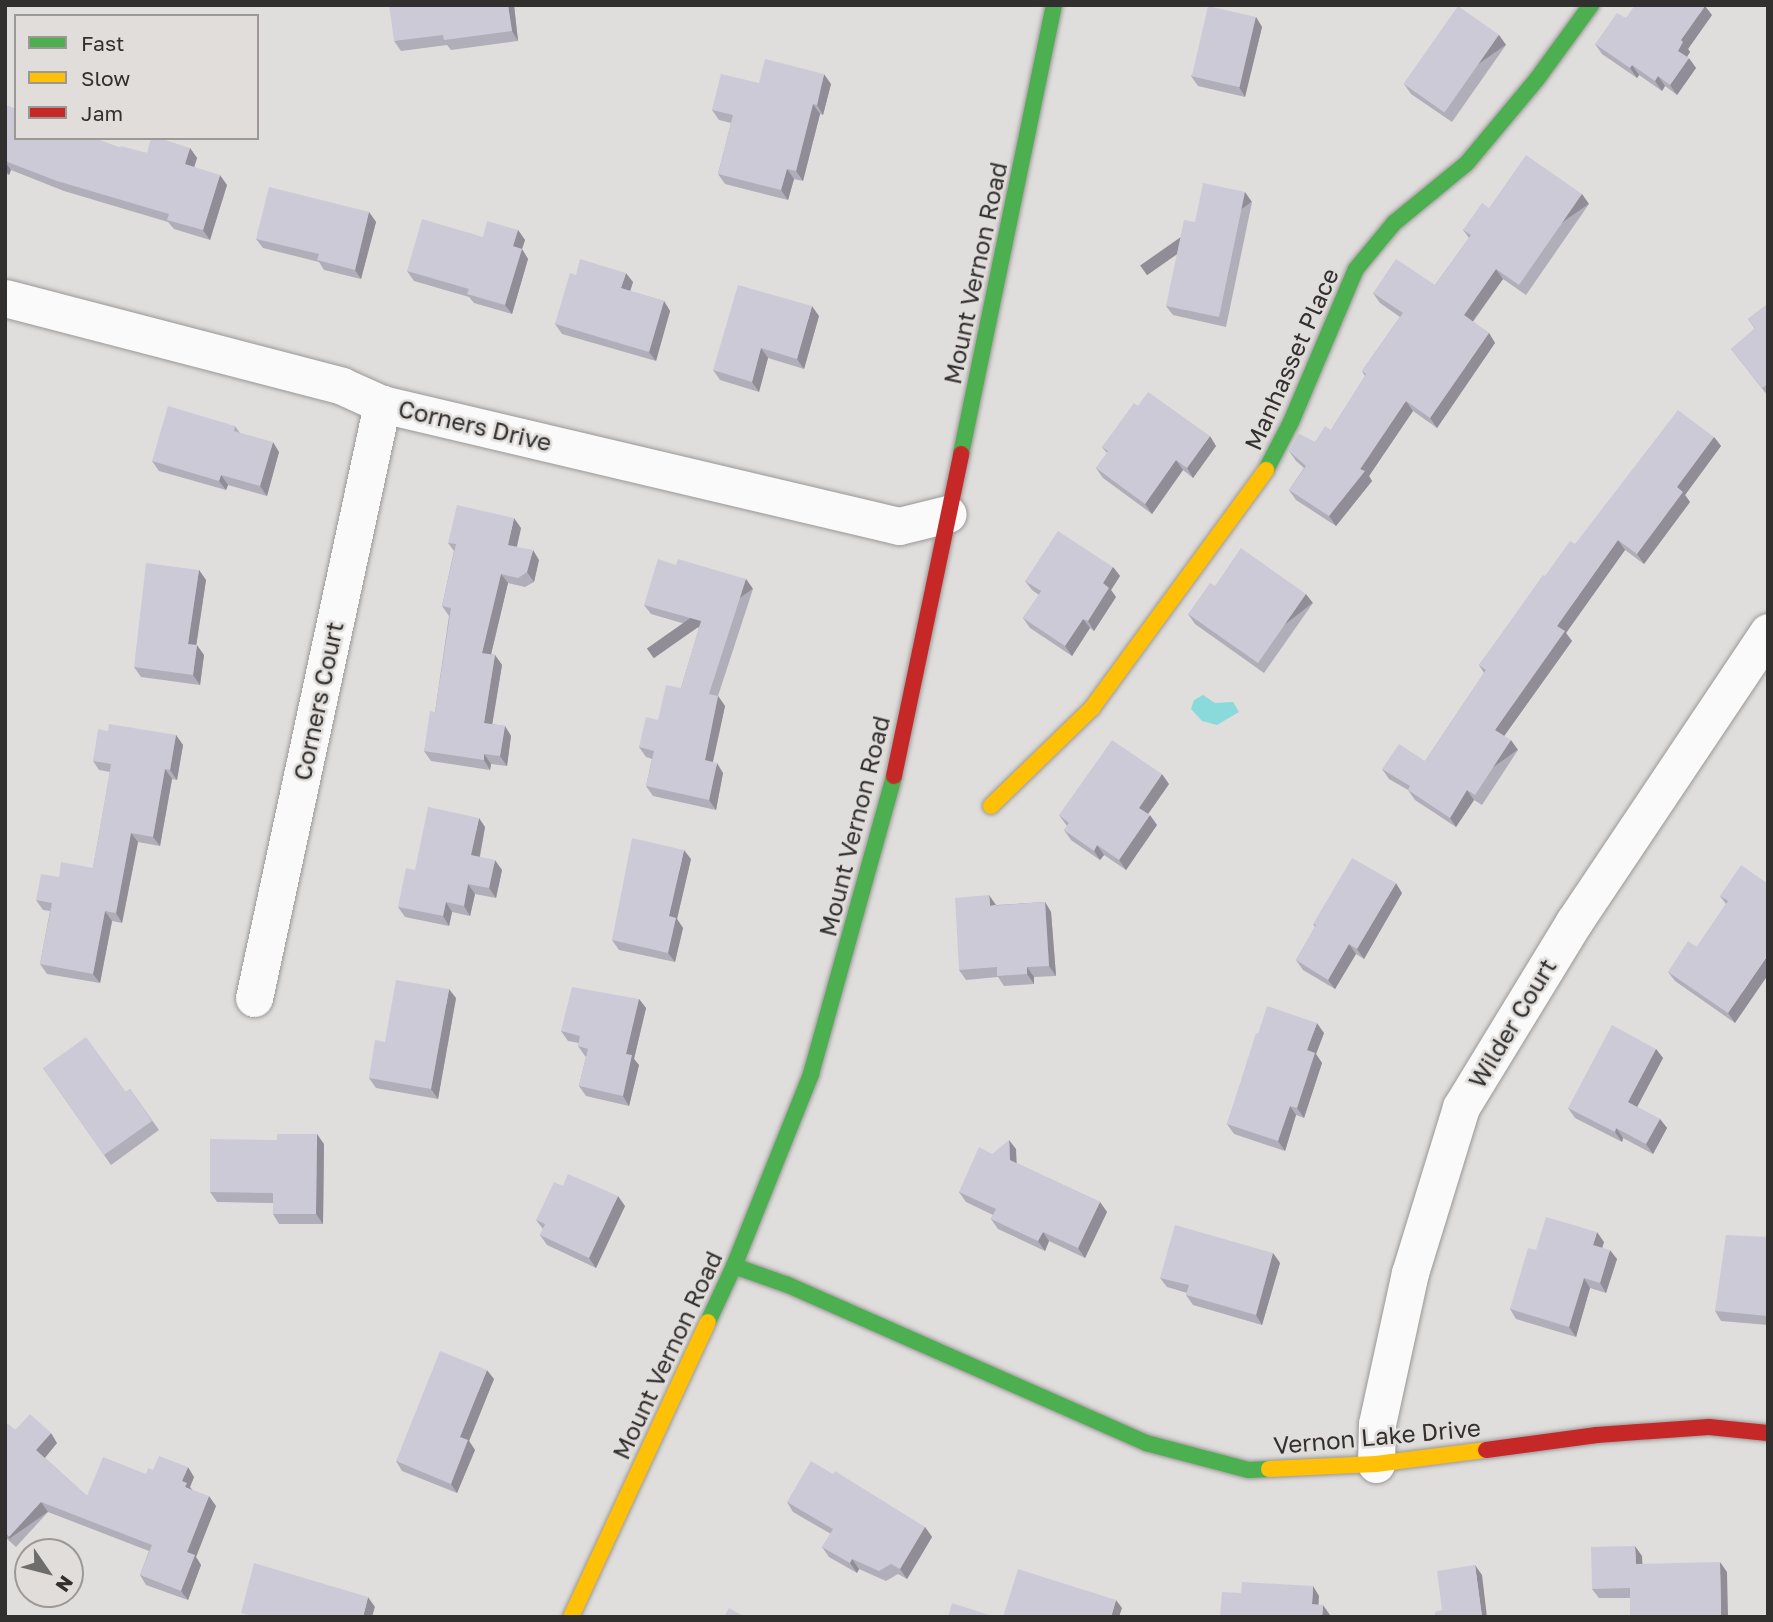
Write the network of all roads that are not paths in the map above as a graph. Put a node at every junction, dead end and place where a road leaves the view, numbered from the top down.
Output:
1 (1054, 5) edge
2 (1591, 5) edge
3 (5, 298) edge
4 (383, 404) junction
5 (948, 514) junction
6 (1768, 632) edge
7 (991, 806) dead end
8 (254, 998) dead end
9 (734, 1266) junction
10 (1768, 1433) edge
11 (1376, 1464) junction
12 (570, 1617) edge

1 - 5 street, Mount Vernon Road
2 - 7 street, Manhasset Place
3 - 4 street, Corners Drive
4 - 5 street, Corners Drive
4 - 8 street, Corners Court
5 - 9 street, Mount Vernon Road
6 - 11 street, Wilder Court
9 - 11 street, Vernon Lake Drive
9 - 12 street, Mount Vernon Road
10 - 11 street, Vernon Lake Drive

